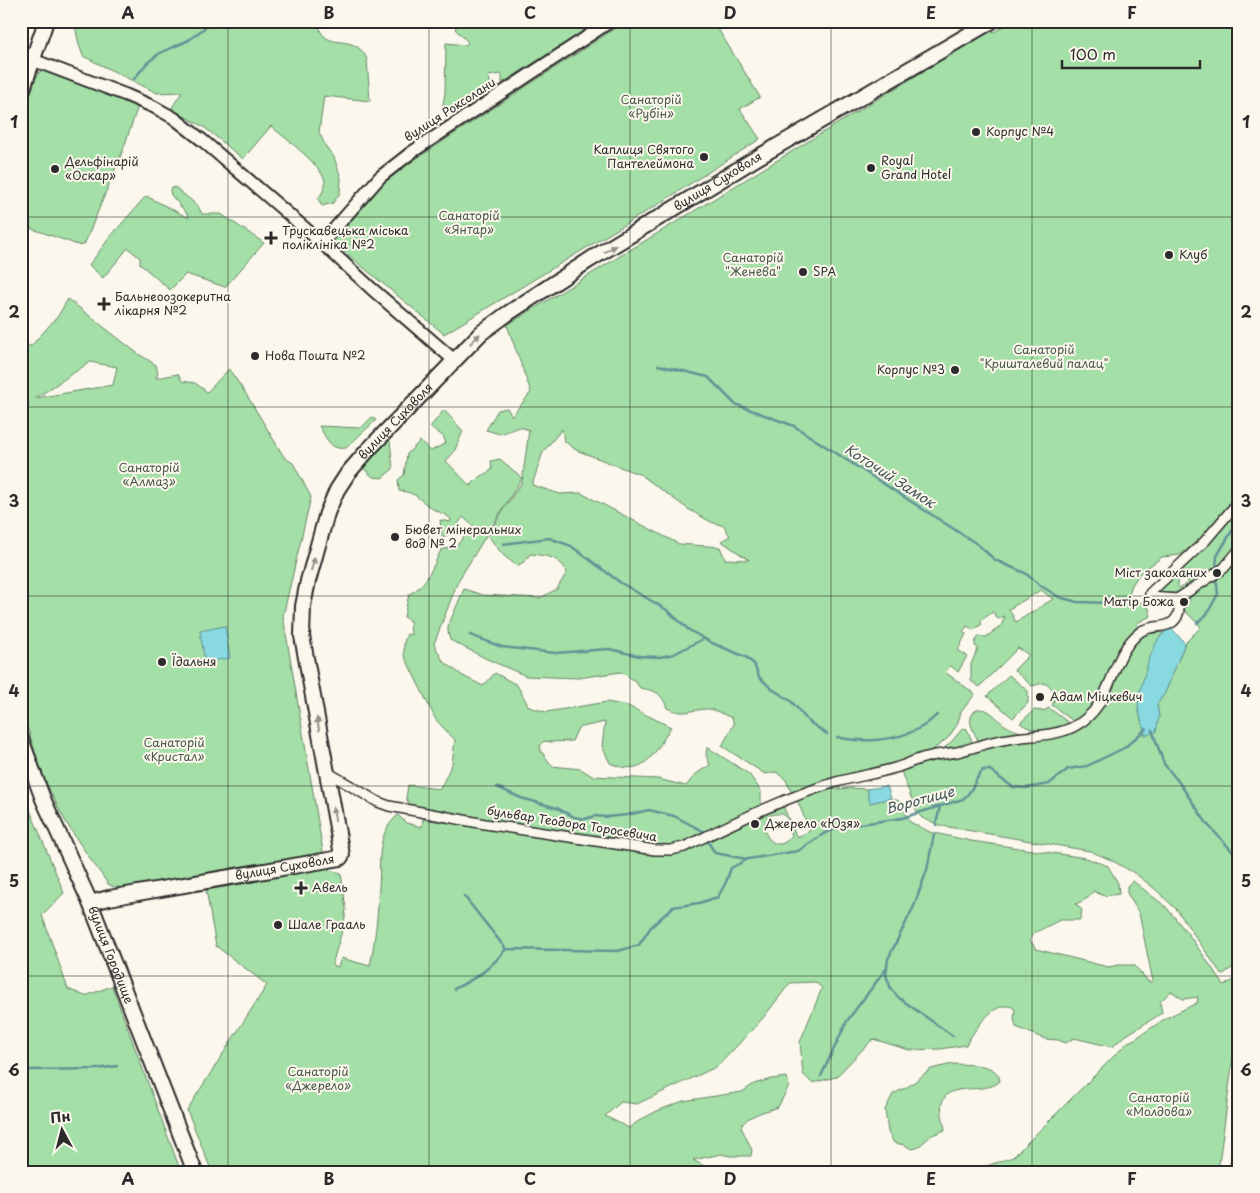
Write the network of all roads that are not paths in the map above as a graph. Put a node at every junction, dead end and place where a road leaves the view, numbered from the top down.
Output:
1 (46, 21) edge
2 (611, 21) edge
3 (992, 21) edge
4 (33, 60) junction
5 (21, 94) edge
6 (322, 243) junction
7 (454, 360) junction
8 (1238, 503) edge
9 (1239, 550) edge
10 (1177, 599) junction
11 (21, 739) edge
12 (327, 772) junction
13 (90, 903) junction
14 (196, 1172) edge

1 - 4 street
2 - 6 street, вулиця Роксолани
7 -> 3 street, вулиця Суховоля
4 - 5 street
4 - 6 street
6 - 7 street
12 -> 7 street, вулиця Суховоля
8 - 10 street
9 - 10 street
10 - 12 street, бульвар Теодора Торосевича
11 - 13 street, вулиця Городище
13 -> 12 street, вулиця Суховоля
13 - 14 street, вулиця Городище

